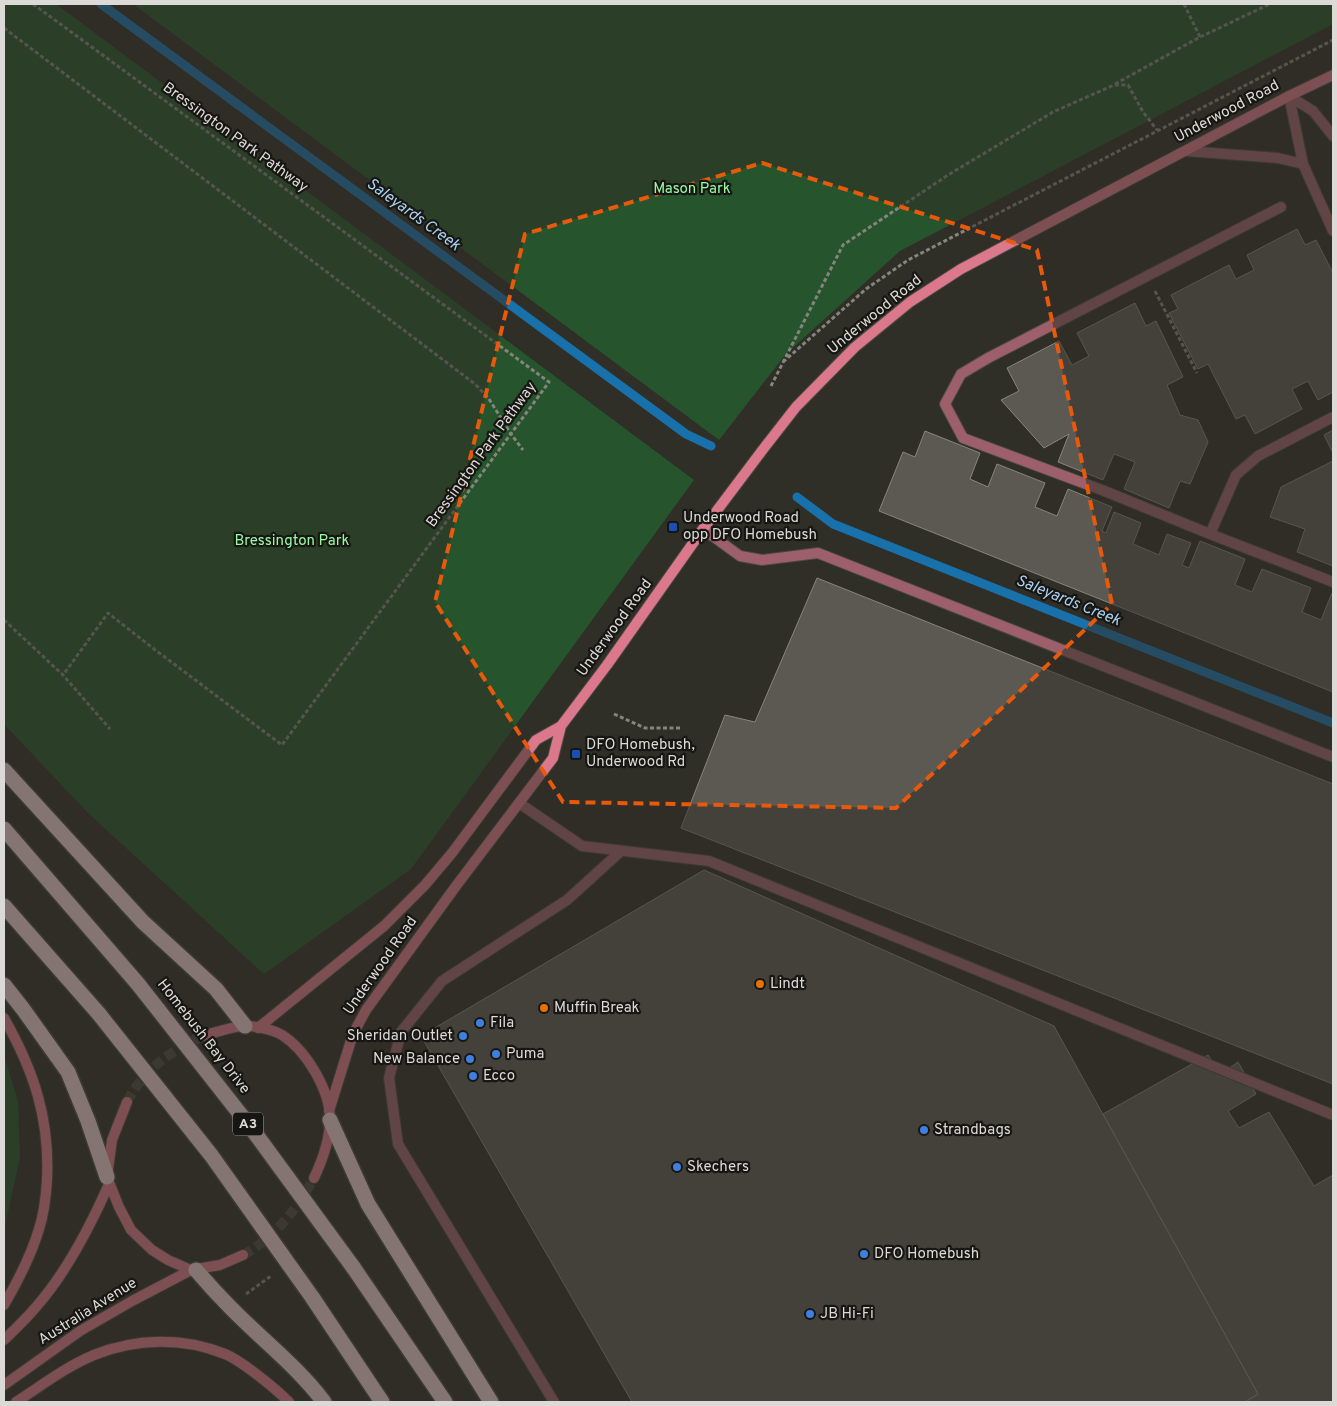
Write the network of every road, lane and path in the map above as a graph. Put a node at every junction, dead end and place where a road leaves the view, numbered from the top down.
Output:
1 (33, 4) edge
2 (1184, 4) edge
3 (1270, 4) edge
4 (4, 28) edge
5 (1200, 37) junction
6 (1333, 40) edge
7 (1333, 75) edge
8 (1114, 85) junction
9 (1288, 96) junction
10 (1157, 130) junction
11 (1333, 136) edge
12 (1186, 150) junction
13 (1303, 164) junction
14 (1281, 207) dead end
15 (1333, 231) edge
16 (1147, 276) junction
17 (784, 362) junction
18 (1198, 372) dead end
19 (771, 386) dead end
20 (1333, 417) edge
21 (511, 434) junction
22 (522, 450) dead end
23 (703, 529) junction
24 (1210, 534) junction
25 (1333, 582) edge
26 (4, 620) edge
27 (64, 675) junction
28 (614, 714) dead end
29 (561, 726) junction
30 (681, 728) dead end
31 (110, 729) dead end
32 (1333, 757) edge
33 (4, 770) edge
34 (519, 803) junction
35 (4, 829) edge
36 (621, 851) junction
37 (4, 906) edge
38 (4, 985) edge
39 (4, 1018) edge
40 (251, 1027) junction
41 (203, 1036) tunnel mouth
42 (127, 1102) tunnel mouth
43 (330, 1115) junction
44 (1333, 1115) edge
45 (314, 1178) tunnel mouth
46 (108, 1180) junction
47 (243, 1255) tunnel mouth
48 (193, 1270) junction
49 (4, 1305) edge
50 (4, 1340) edge
51 (4, 1385) edge
52 (16, 1402) edge
53 (289, 1402) edge
54 (324, 1402) edge
55 (382, 1402) edge
56 (445, 1402) edge
57 (491, 1402) edge
58 (554, 1402) edge

1 - 21 path, Bressington Park Pathway
2 - 5 path
3 - 5 path
4 - 21 path
5 - 8 path
6 - 10 path
7 - 9 main road, Underwood Road
8 - 10 path
8 - 17 path
9 - 11 lane
9 - 12 main road, Underwood Road
9 - 13 lane
10 - 17 path
12 - 13 lane
12 - 23 main road, Underwood Road
13 - 15 lane
14 - 16 lane
16 - 18 path
16 - 24 lane
17 - 19 path
20 - 24 lane
21 - 22 path
21 - 27 path, Bressington Park Pathway
23 - 29 main road, Underwood Road
23 - 32 lane
24 - 25 lane
26 - 27 path
27 - 31 path
28 - 30 path
29 - 34 main road, Underwood Road
29 - 40 main road, Underwood Road
33 - 40 highway
34 - 36 lane
34 - 43 main road, Underwood Road
35 - 56 highway, Homebush Bay Drive / A3, bridge
36 - 44 lane
36 - 58 lane
37 - 55 highway, bridge
38 - 46 highway
39 - 49 main road
40 - 41 main road
40 - 43 main road
42 - 46 main road, Australia Avenue
43 - 45 main road
43 - 57 highway
46 - 48 main road
46 - 50 main road, Australia Avenue
47 - 48 main road, Australia Avenue
48 - 51 main road, Australia Avenue
48 - 54 highway
52 - 53 main road

